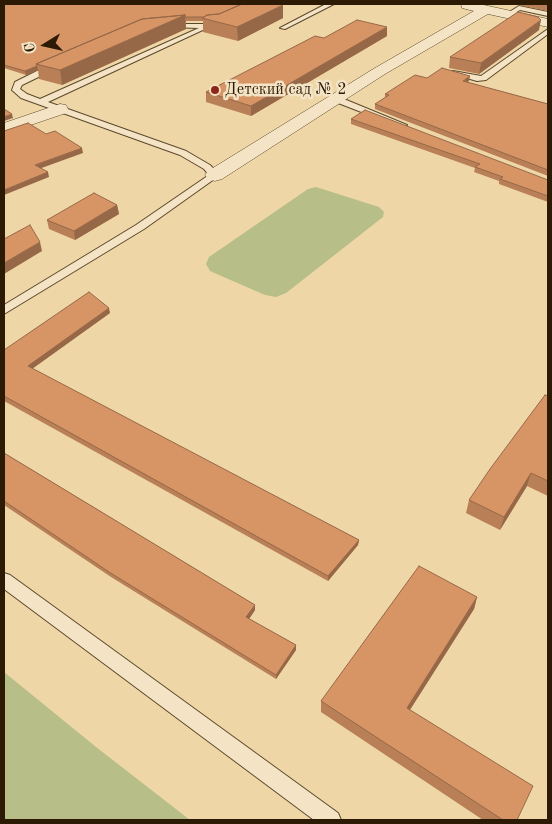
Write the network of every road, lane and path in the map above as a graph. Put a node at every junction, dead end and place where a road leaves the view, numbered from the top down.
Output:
1 (331, 4) edge
2 (460, 4) edge
3 (485, 10) junction
4 (548, 14) edge
5 (508, 15) junction
6 (232, 19) edge
7 (548, 24) edge
8 (160, 25) edge
9 (209, 26) junction
10 (282, 28) edge
11 (548, 31) edge
12 (65, 62) edge
13 (446, 71) edge
14 (336, 99) junction
15 (40, 102) junction
16 (60, 109) junction
17 (4, 129) edge
18 (413, 129) edge
19 (215, 175) junction
20 (4, 310) edge
21 (4, 580) edge
22 (331, 820) edge

1 - 10 lane
2 - 3 street
3 - 5 street
3 - 14 street
4 - 5 lane
5 - 7 street
6 - 9 lane
8 - 9 lane
9 - 15 lane
11 - 13 lane
12 - 15 lane
14 - 18 lane
14 - 19 street
15 - 16 lane
16 - 17 street
16 - 19 lane
19 - 20 lane
21 - 22 lane

